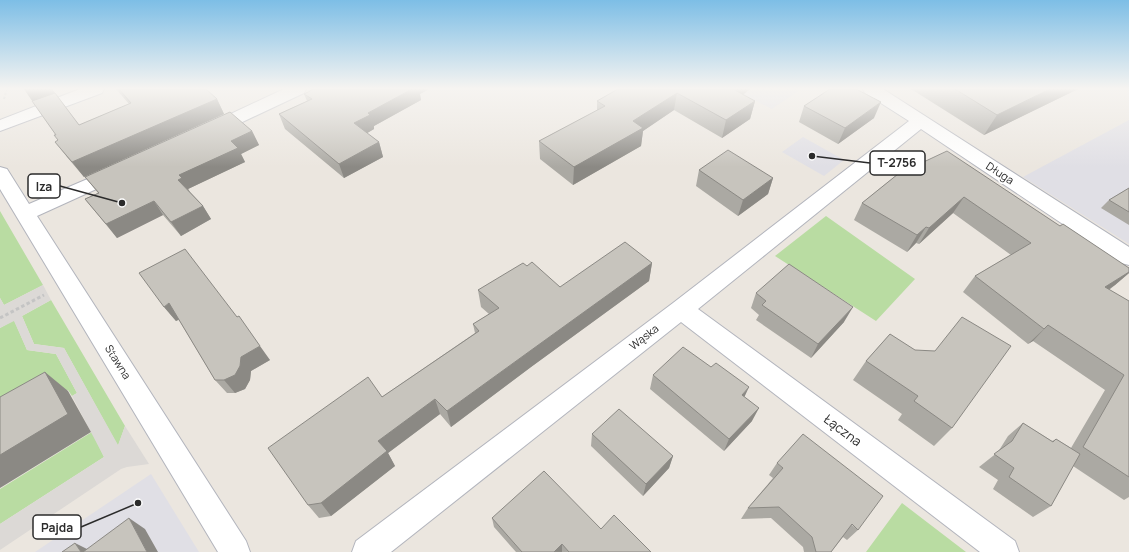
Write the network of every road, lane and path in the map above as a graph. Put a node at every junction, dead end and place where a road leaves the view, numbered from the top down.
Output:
1 (29, 115) edge
2 (242, 115) edge
3 (910, 115) edge
4 (920, 121) junction
5 (0, 126) edge
6 (192, 138) edge
7 (135, 164) edge
8 (0, 173) edge
9 (26, 214) junction
10 (1129, 257) edge
11 (48, 294) dead end
12 (681, 309) junction
13 (0, 318) edge
14 (235, 552) edge
15 (367, 552) edge
16 (1004, 552) edge

1 - 5 street
2 - 6 street
3 - 4 street, Długa
4 - 10 street, Długa
4 - 12 street, Wąska
7 - 9 street
8 - 9 street, Stawna
9 - 14 street, Stawna
11 - 13 path
12 - 15 street, Wąska
12 - 16 street, Łączna

